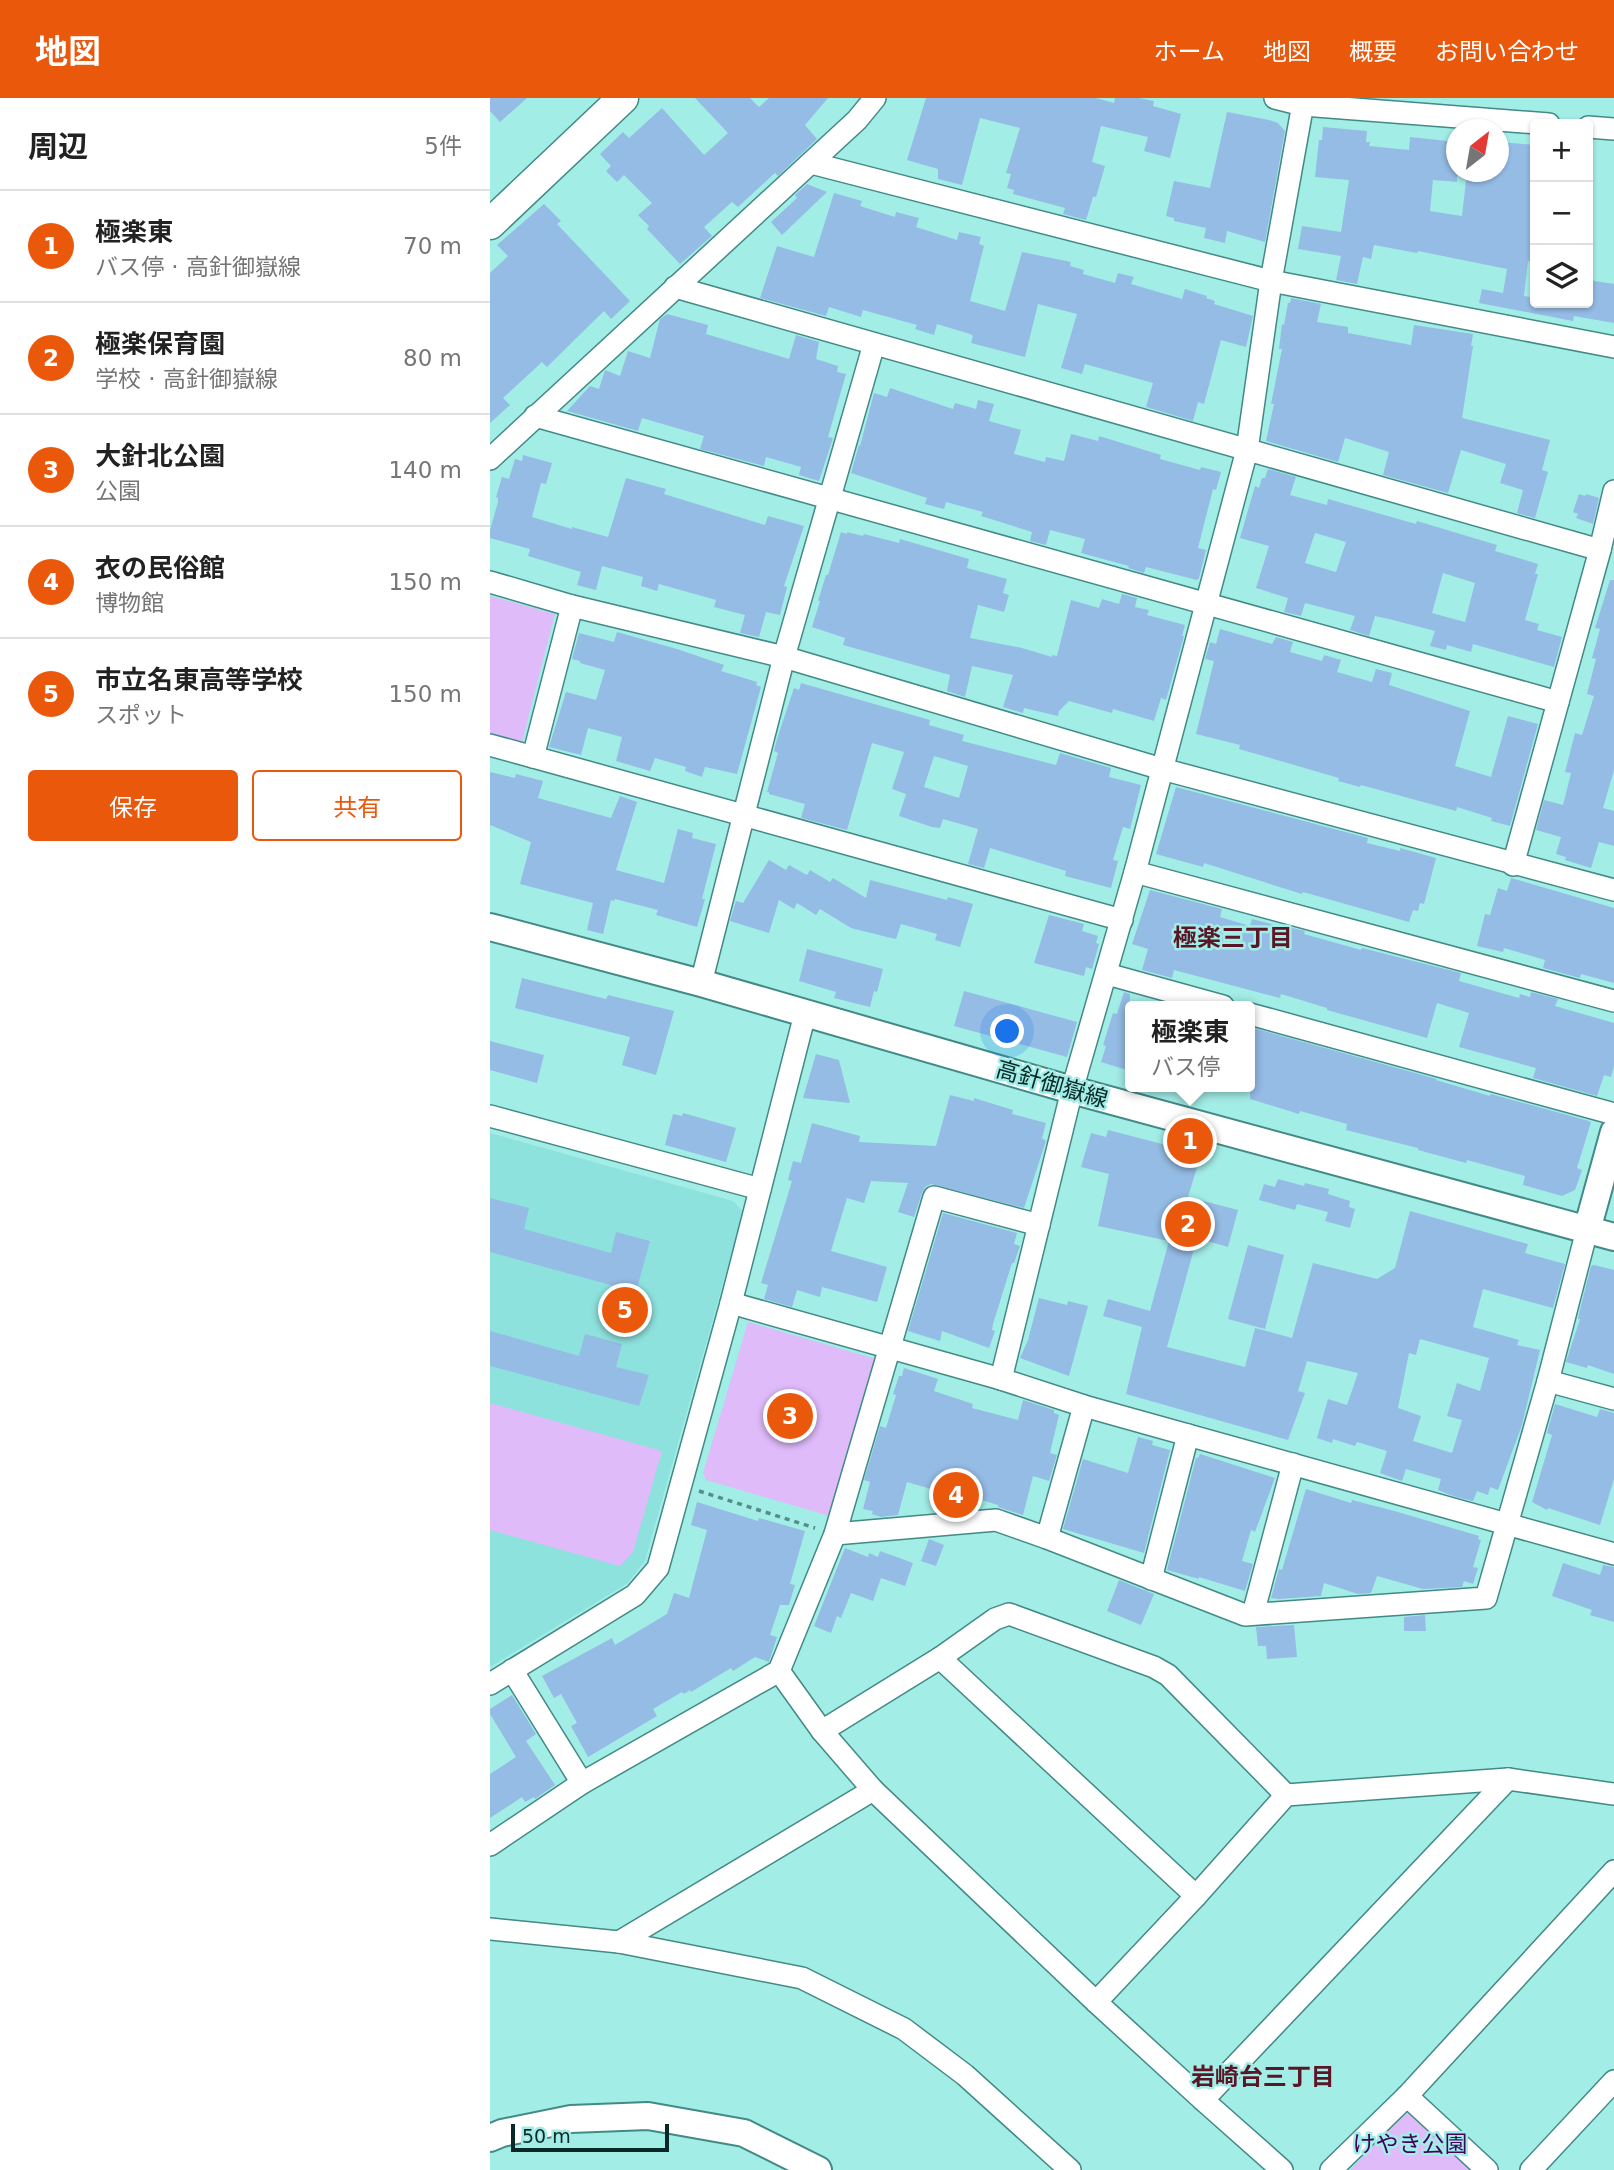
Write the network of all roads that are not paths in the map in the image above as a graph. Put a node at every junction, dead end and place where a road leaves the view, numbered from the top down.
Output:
1 (623, 98) edge
2 (875, 98) edge
3 (1275, 98) edge
4 (1303, 101) edge
5 (1530, 122) edge
6 (1593, 127) edge
7 (1614, 129) edge
8 (811, 163) junction
9 (490, 224) edge
10 (1272, 281) junction
11 (675, 287) junction
12 (874, 344) junction
13 (1614, 347) edge
14 (535, 416) junction
15 (1247, 450) junction
16 (490, 459) edge
17 (1614, 491) edge
18 (830, 498) junction
19 (1600, 550) junction
20 (490, 582) edge
21 (1205, 604) junction
22 (572, 606) junction
23 (784, 657) junction
24 (1558, 702) junction
25 (490, 745) edge
26 (533, 757) junction
27 (1163, 769) junction
28 (742, 815) junction
29 (1513, 864) junction
30 (1135, 872) junction
31 (1614, 890) edge
32 (1122, 920) junction
33 (490, 927) edge
34 (1107, 974) junction
35 (701, 983) junction
36 (1205, 1001) edge
37 (1614, 1001) edge
38 (805, 1014) junction
39 (1255, 1015) edge
40 (1073, 1090) junction
41 (1614, 1114) edge
42 (490, 1116) edge
43 (1614, 1132) edge
44 (760, 1189) junction
45 (1039, 1225) junction
46 (1587, 1230) junction
47 (1614, 1237) edge
48 (731, 1303) junction
49 (890, 1348) junction
50 (1001, 1379) junction
51 (1549, 1381) junction
52 (1614, 1399) edge
53 (1084, 1406) junction
54 (1188, 1435) junction
55 (1293, 1464) junction
56 (1508, 1524) junction
57 (835, 1534) junction
58 (1047, 1538) junction
59 (1614, 1553) edge
60 (1151, 1579) junction
61 (1253, 1614) junction
62 (940, 1658) junction
63 (512, 1670) junction
64 (779, 1671) junction
65 (490, 1684) edge
66 (822, 1731) junction
67 (1508, 1779) junction
68 (582, 1783) junction
69 (873, 1790) junction
70 (1614, 1794) edge
71 (1286, 1796) junction
72 (490, 1845) edge
73 (1614, 1871) edge
74 (1196, 1896) junction
75 (490, 1929) edge
76 (619, 1942) junction
77 (1096, 2002) junction
78 (1614, 2081) edge
79 (1407, 2096) junction
80 (1203, 2100) junction
81 (490, 2138) edge
82 (818, 2170) edge
83 (1070, 2170) edge
84 (1282, 2170) edge
85 (1331, 2170) edge
86 (1487, 2170) edge
87 (1531, 2170) edge

1 - 9 main road
2 - 8 street
3 - 4 street
4 - 5 street
4 - 10 street
6 - 7 street
8 - 10 street
8 - 11 street
10 - 13 street
10 - 15 street
11 - 12 street
11 - 14 street
12 - 15 street
12 - 18 street
14 - 16 street
14 - 18 street
15 - 19 street
15 - 21 street
17 - 19 street
18 - 21 street
18 - 23 street
19 - 24 street
20 - 22 street
21 - 24 street
21 - 27 street
22 - 23 street
22 - 26 street
23 - 27 street
23 - 28 street
24 - 29 street
25 - 26 street
26 - 28 street
27 - 29 street
27 - 30 street
28 - 32 street
28 - 35 street
29 - 31 street
30 - 32 street
30 - 37 street
32 - 34 street
33 - 35 street, 高針御嶽線
34 - 36 street
34 - 40 street
35 - 38 street, 高針御嶽線
38 - 40 street, 高針御嶽線
38 - 44 street
39 - 41 street
40 - 45 street
40 - 46 street, 高針御嶽線
42 - 44 street
43 - 46 street
44 - 48 street
45 - 49 street
45 - 50 street
46 - 47 street, 高針御嶽線
46 - 51 street
48 - 49 street
48 - 63 street
49 - 50 street
49 - 57 street
50 - 53 street
51 - 52 street
51 - 56 street
53 - 54 street
53 - 58 street
54 - 55 street
54 - 60 street
55 - 56 street
55 - 61 street
56 - 59 street
56 - 61 street
57 - 58 street
57 - 64 street
58 - 60 street
60 - 61 street
62 - 66 street
62 - 71 street
62 - 74 street
63 - 65 street
63 - 68 street
64 - 66 street
64 - 68 street
66 - 69 street
67 - 70 street
67 - 71 street
67 - 80 street
68 - 72 street
69 - 76 street
69 - 77 street
71 - 74 street
73 - 79 street
74 - 77 street
75 - 76 street
76 - 83 street
77 - 80 street
78 - 87 street
79 - 85 street
79 - 86 street
80 - 84 street
81 - 82 street

